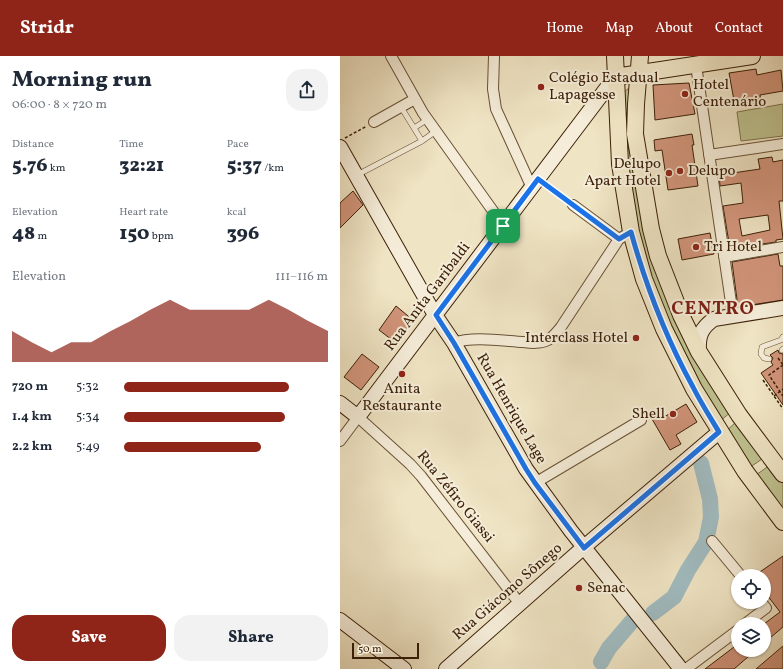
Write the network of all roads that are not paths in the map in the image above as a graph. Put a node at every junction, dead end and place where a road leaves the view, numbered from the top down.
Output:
1 (391, 56) edge
2 (494, 56) edge
3 (615, 56) edge
4 (640, 56) edge
5 (752, 56) edge
6 (696, 65) junction
7 (639, 74) junction
8 (615, 78) junction
9 (415, 99) junction
10 (401, 107) junction
11 (428, 119) junction
12 (374, 122) road end
13 (414, 128) junction
14 (436, 131) junction
15 (422, 141) junction
16 (783, 144) edge
17 (342, 155) edge
18 (709, 155) junction
19 (356, 176) junction
20 (535, 183) junction
21 (573, 205) road end
22 (503, 226) junction
23 (625, 236) junction
24 (783, 247) edge
25 (724, 257) junction
26 (783, 308) edge
27 (436, 315) junction
28 (733, 316) junction
29 (783, 337) edge
30 (454, 343) junction
31 (699, 352) junction
32 (769, 359) dead end
33 (340, 403) edge
34 (739, 415) junction
35 (358, 417) junction
36 (641, 420) dead end
37 (719, 432) junction
38 (340, 441) edge
39 (783, 474) edge
40 (535, 483) junction
41 (782, 519) edge
42 (712, 541) dead end
43 (584, 548) junction
44 (734, 569) edge
45 (520, 604) junction
46 (760, 609) edge
47 (752, 617) edge
48 (340, 620) edge
49 (731, 635) edge
50 (404, 669) edge
51 (446, 669) edge
52 (681, 669) edge
53 (686, 669) edge

1 - 9 street
2 - 20 street
3 - 8 main road
4 - 7 main road
5 - 6 main road
6 - 7 main road
6 - 18 street
7 - 8 main road
7 - 31 main road
8 - 20 main road, Rua Anita Garibaldi
8 - 23 main road
9 - 10 street
9 - 11 street
10 - 12 street
10 - 13 lane
11 - 13 lane
11 - 14 street
13 - 15 lane
14 - 15 lane
14 - 22 street
15 - 19 lane
16 - 18 street
17 - 19 main road, Rua Henrique Lage
18 - 25 street
19 - 27 main road, Rua Henrique Lage
20 - 22 main road, Rua Anita Garibaldi
21 - 23 street
22 - 27 main road, Rua Anita Garibaldi
23 - 30 street
23 - 37 main road
24 - 25 street
25 - 28 street
26 - 28 main road
27 - 30 main road, Rua Henrique Lage
27 - 35 main road, Rua Anita Garibaldi
28 - 31 main road
29 - 32 lane
30 - 40 main road, Rua Henrique Lage
31 - 34 main road
33 - 35 main road
34 - 37 main road
34 - 39 main road
35 - 38 street, Rua Anita Garibaldi
35 - 45 street, Rua Zéfiro Giassi
36 - 40 street
37 - 41 main road
37 - 43 main road, Rua Giácomo Sônego
40 - 43 main road, Rua Henrique Lage
42 - 44 street
43 - 45 main road, Rua Giácomo Sônego
43 - 52 main road, Rua Henrique Lage
45 - 51 main road, Rua Giácomo Sônego
46 - 47 street
48 - 50 main road
49 - 53 street

